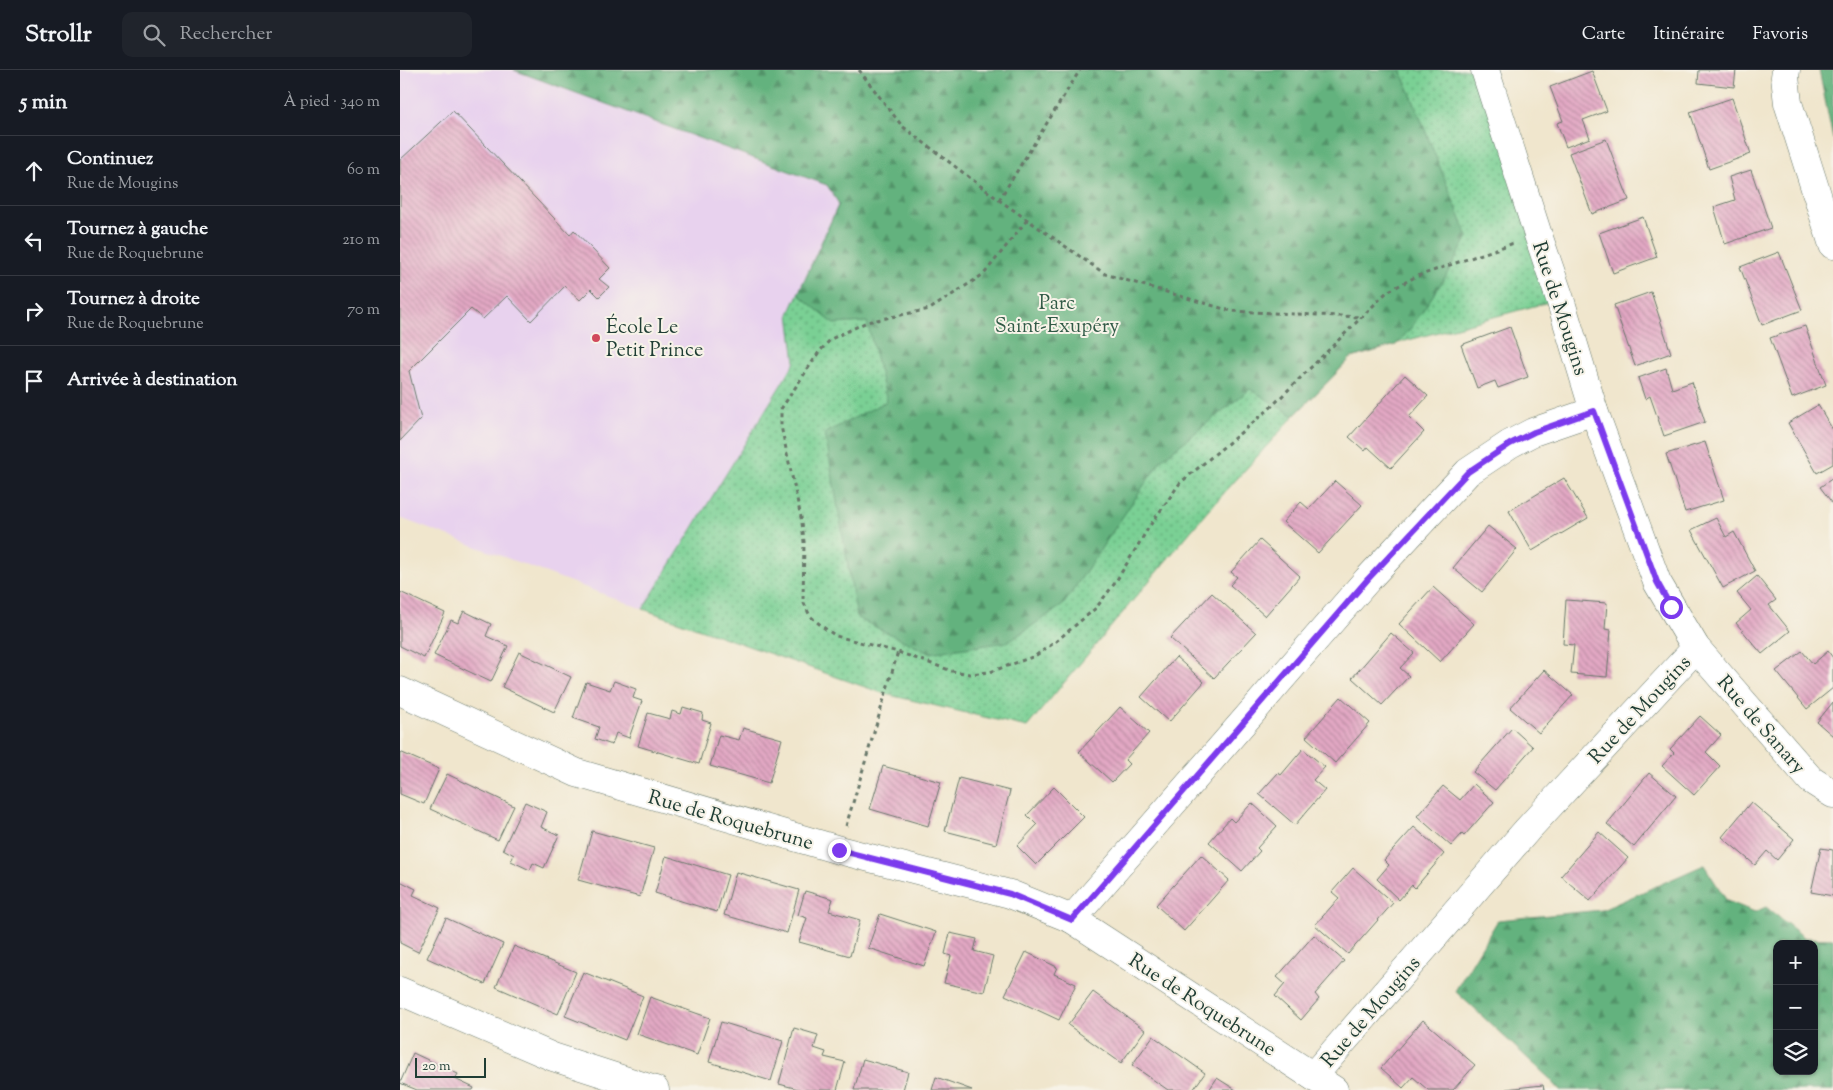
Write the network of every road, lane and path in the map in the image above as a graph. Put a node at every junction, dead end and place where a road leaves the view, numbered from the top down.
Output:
1 (859, 70) edge
2 (1080, 70) edge
3 (1485, 70) edge
4 (1786, 70) edge
5 (999, 200) junction
6 (1026, 220) junction
7 (1538, 235) junction
8 (1833, 245) edge
9 (1361, 317) junction
10 (1594, 411) junction
11 (1696, 648) junction
12 (898, 652) junction
13 (400, 691) edge
14 (1833, 794) edge
15 (839, 850) junction
16 (1072, 920) junction
17 (400, 991) edge
18 (1324, 1083) edge
19 (655, 1090) edge

1 - 5 path
2 - 5 path
3 - 7 street, Rue de Mougins
4 - 8 street
5 - 6 path
6 - 9 path
6 - 12 path
7 - 9 path
7 - 10 street, Rue de Mougins
9 - 12 path
10 - 11 street, Rue de Mougins
10 - 16 street
11 - 14 street, Rue de Sanary
11 - 18 street, Rue de Mougins
12 - 15 path
13 - 15 street, Rue de Roquebrune
15 - 16 street, Rue de Roquebrune
16 - 18 street, Rue de Roquebrune
17 - 19 street

